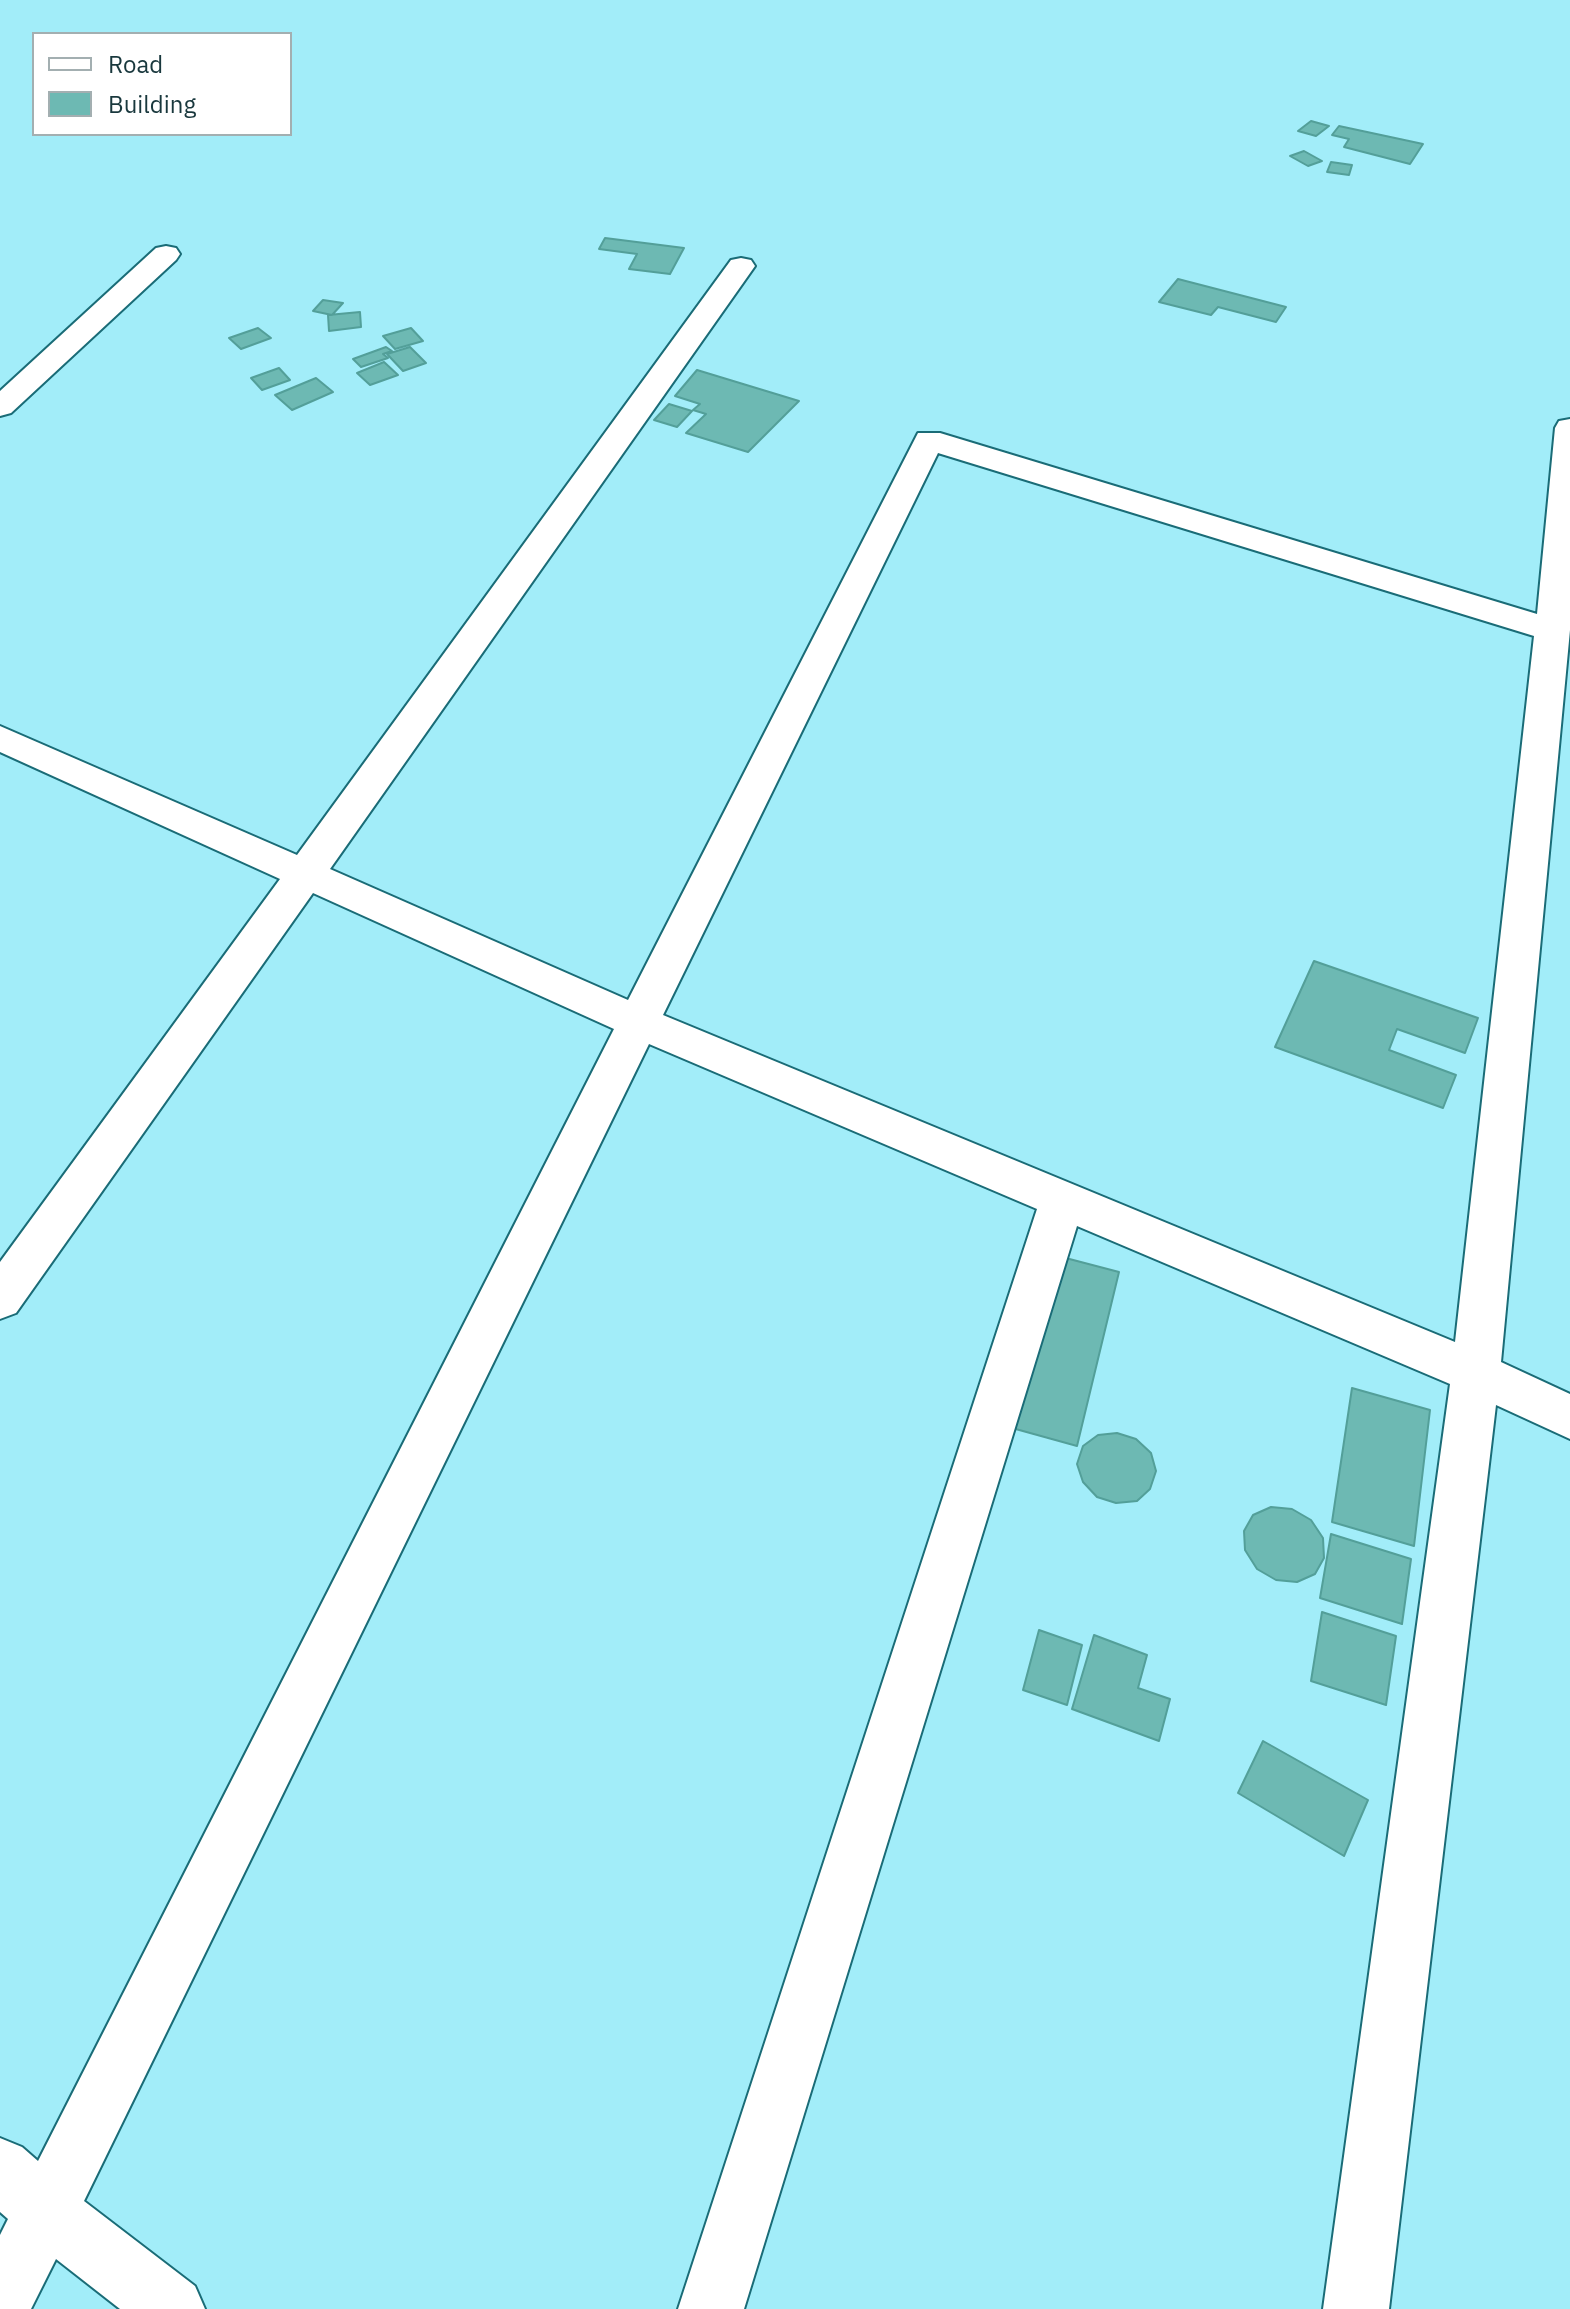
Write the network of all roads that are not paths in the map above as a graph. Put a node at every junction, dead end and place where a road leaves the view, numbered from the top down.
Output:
1 (166, 254) dead end
2 (741, 266) dead end
3 (0, 407) edge
4 (1570, 428) edge
5 (1553, 630) junction
6 (2, 742) edge
7 (307, 876) junction
8 (638, 1022) junction
9 (1063, 1199) junction
10 (0, 1299) edge
11 (1476, 1373) junction
12 (1570, 1417) edge
13 (0, 2169) edge
14 (46, 2211) junction
15 (0, 2303) edge
16 (172, 2309) edge
17 (711, 2309) edge
18 (1356, 2309) edge

1 - 3 street
2 - 7 street
4 - 5 street
5 - 8 street
5 - 11 street
6 - 7 street
7 - 8 street
7 - 10 street
8 - 9 street
8 - 14 street
9 - 11 street
9 - 17 street
11 - 12 street
11 - 18 street
13 - 14 street
14 - 15 street
14 - 16 street

